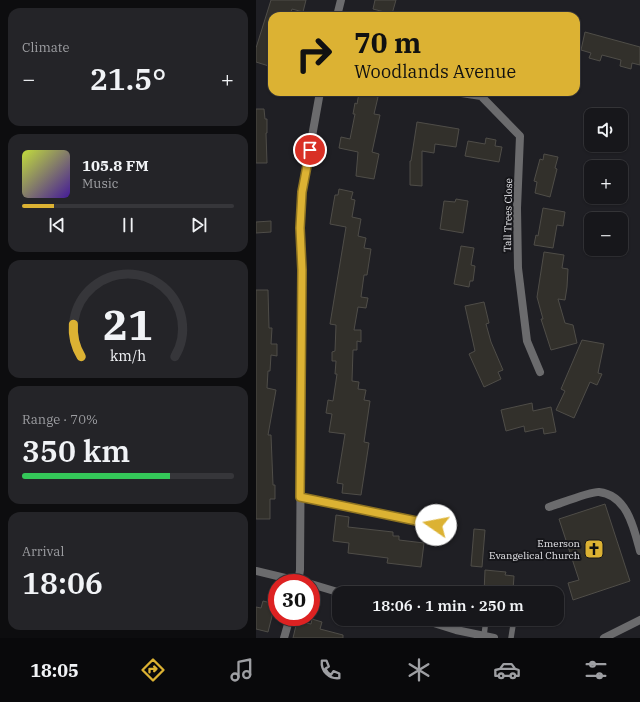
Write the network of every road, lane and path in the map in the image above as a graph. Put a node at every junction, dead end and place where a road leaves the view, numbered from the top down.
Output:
1 (342, 0) edge
2 (338, 12) edge
3 (319, 96) edge
4 (481, 96) edge
5 (540, 372) dead end
6 (300, 497) junction
7 (549, 507) dead end
8 (436, 525) dead end
9 (640, 551) edge
10 (256, 571) edge
11 (268, 574) edge
12 (301, 574) edge
13 (320, 587) edge
14 (332, 590) edge
15 (640, 620) edge
16 (287, 626) edge
17 (443, 626) edge
18 (488, 626) edge
19 (513, 626) edge
20 (490, 637) edge
21 (284, 638) edge
22 (512, 638) edge
23 (604, 638) edge

1 - 2 street
3 - 6 street
4 - 5 street, Tall Trees Close
6 - 8 street
6 - 12 street
7 - 9 street
10 - 11 street
13 - 14 street
15 - 23 street
16 - 21 street
17 - 20 street
18 - 20 lane
19 - 22 lane

